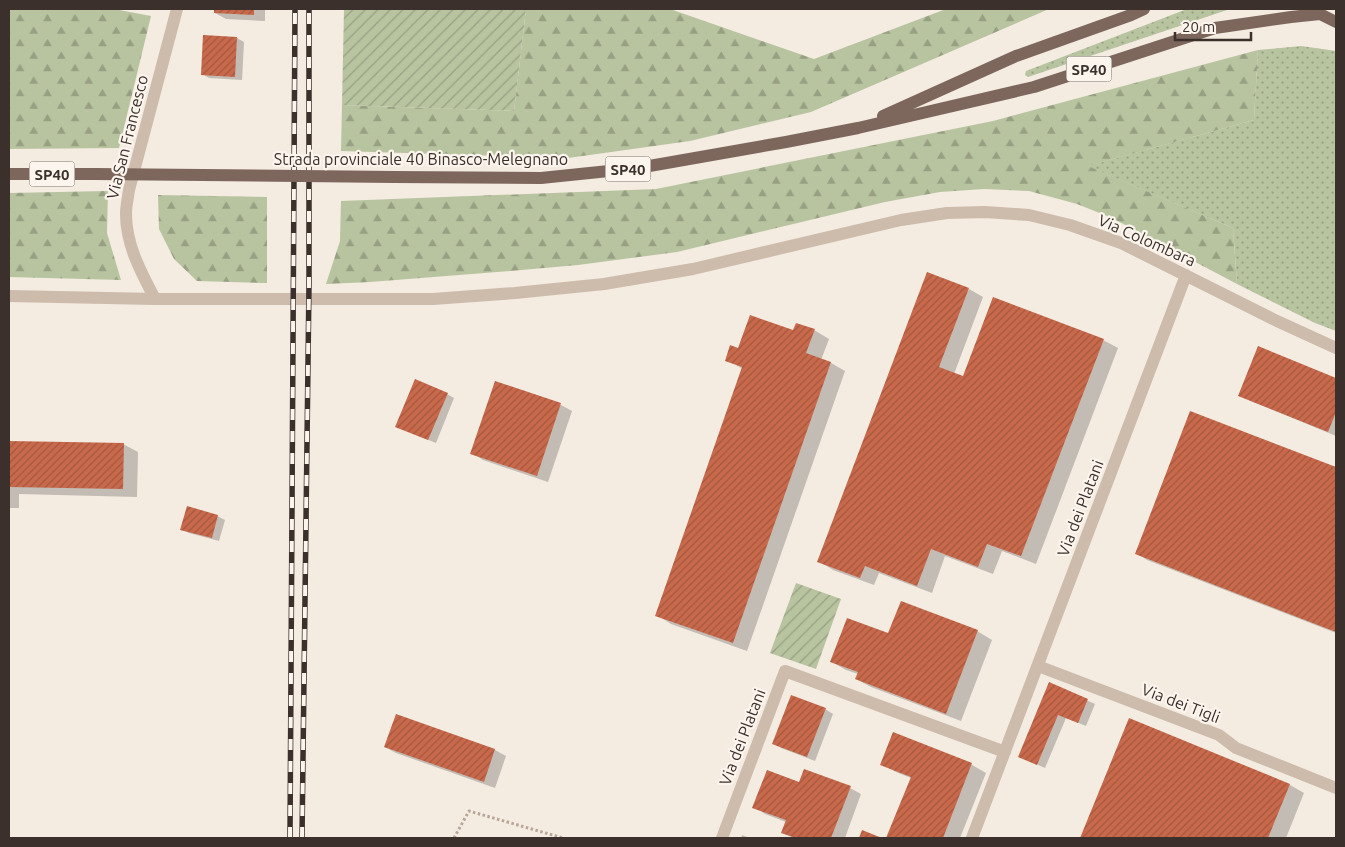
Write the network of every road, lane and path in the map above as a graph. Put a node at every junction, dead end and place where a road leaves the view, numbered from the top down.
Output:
1 (176, 9) edge
2 (1144, 9) edge
3 (1316, 12) edge
4 (1336, 22) edge
5 (858, 128) junction
6 (9, 174) edge
7 (1186, 275) junction
8 (9, 296) edge
9 (155, 299) junction
10 (1336, 348) edge
11 (1038, 666) junction
12 (1005, 752) junction
13 (1336, 788) edge
14 (454, 838) edge
15 (563, 838) edge
16 (722, 838) edge
17 (972, 838) edge

1 - 9 street, Via San Francesco
2 - 5 main road, Strada provinciale 40 Binasco-Melegnano / SP40
3 - 4 main road, Strada provinciale 40 Binasco-Melegnano / SP40
3 - 5 main road, Strada provinciale 40 Binasco-Melegnano / SP40
5 - 6 main road, Strada provinciale 40 Binasco-Melegnano / SP40, bridge
7 - 9 street, Via Colombara
7 - 10 street, Via Colombara
7 - 11 street, Via dei Platani
8 - 9 street, Via Colombara
11 - 12 street, Via dei Platani
11 - 13 street, Via dei Tigli
12 - 16 street, Via dei Platani
12 - 17 street, Via dei Platani
14 - 15 path

